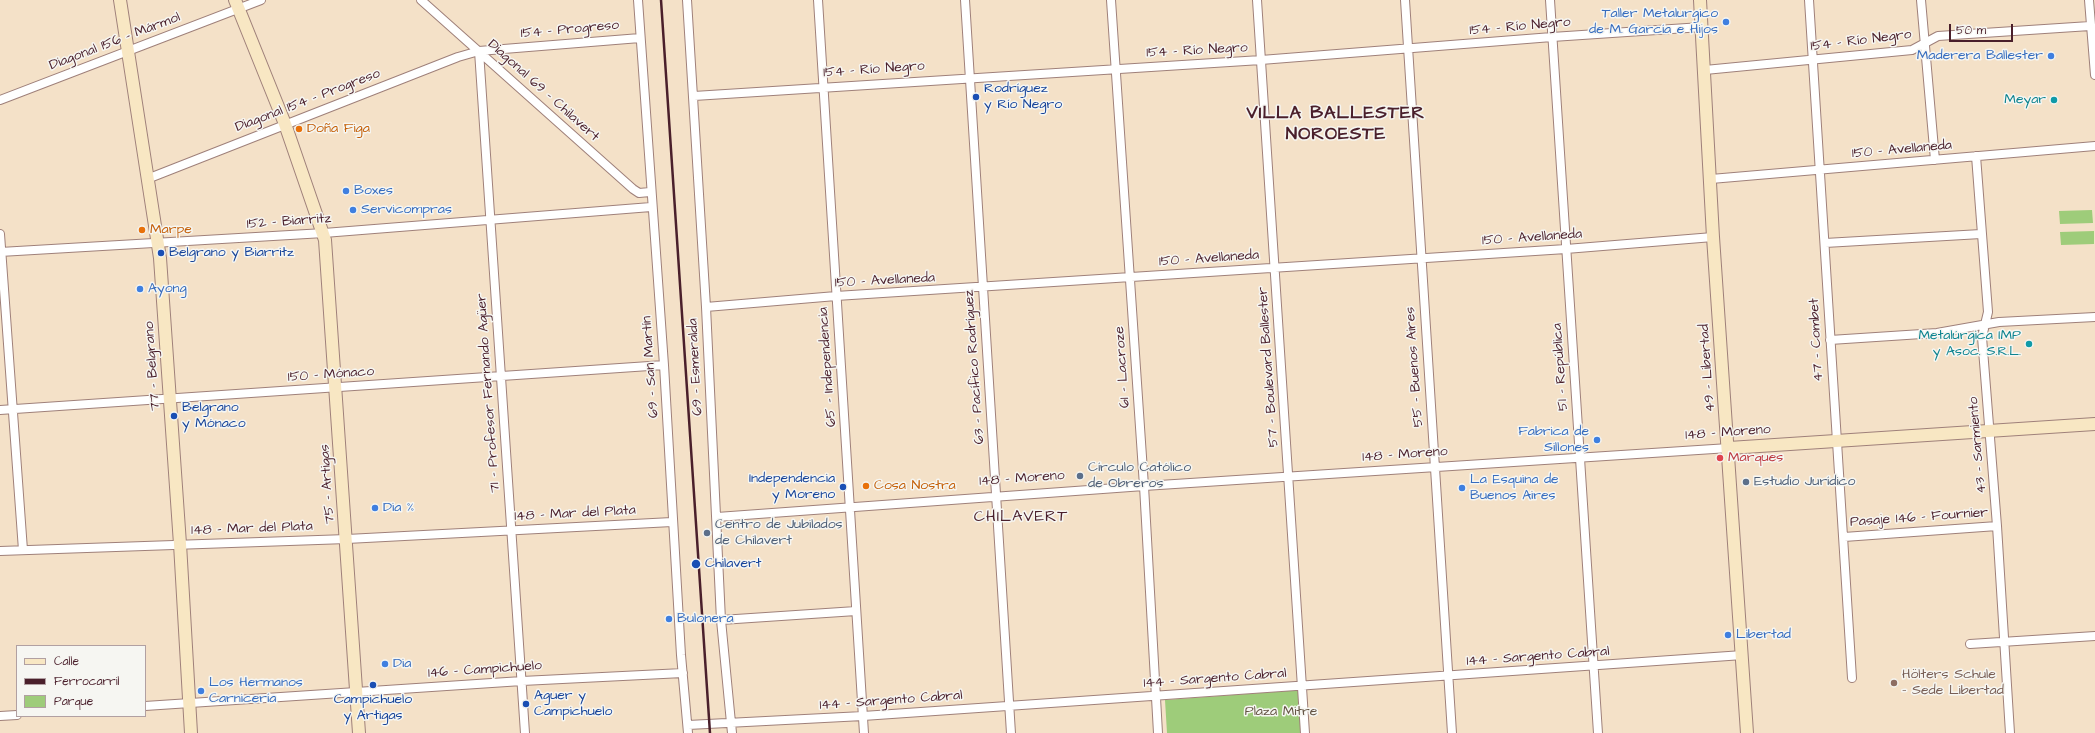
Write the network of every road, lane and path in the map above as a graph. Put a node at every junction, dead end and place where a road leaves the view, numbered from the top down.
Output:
1 (120, 0) edge
2 (261, 0) edge
3 (421, 0) edge
4 (638, 0) edge
5 (687, 0) edge
6 (818, 0) edge
7 (965, 0) edge
8 (1111, 0) edge
9 (1257, 0) edge
10 (1405, 0) edge
11 (1550, 0) edge
12 (1700, 0) edge
13 (1809, 0) edge
14 (1921, 0) edge
15 (2089, 0) edge
16 (237, 4) edge
17 (430, 4) edge
18 (2090, 26) junction
19 (1702, 27) junction
20 (1552, 36) junction
21 (640, 38) junction
22 (1924, 43) junction
23 (1408, 49) junction
24 (128, 51) junction
25 (479, 51) junction
26 (1261, 60) junction
27 (1812, 60) junction
28 (1115, 68) junction
29 (1705, 70) junction
30 (2095, 75) edge
31 (969, 77) junction
32 (823, 87) junction
33 (694, 96) junction
34 (0, 100) edge
35 (285, 124) junction
36 (2095, 146) edge
37 (1976, 156) junction
38 (1935, 160) junction
39 (1820, 170) junction
40 (147, 179) junction
41 (1711, 179) junction
42 (650, 192) junction
43 (651, 207) junction
44 (490, 220) junction
45 (324, 233) junction
46 (0, 234) edge
47 (1981, 234) junction
48 (1713, 237) junction
49 (158, 243) junction
50 (1825, 243) junction
51 (1566, 249) junction
52 (1, 252) edge
53 (1420, 259) junction
54 (1275, 267) junction
55 (1130, 278) junction
56 (983, 288) junction
57 (836, 296) junction
58 (706, 307) junction
59 (2095, 317) edge
60 (1985, 324) junction
61 (1830, 340) junction
62 (664, 366) junction
63 (500, 377) junction
64 (336, 387) junction
65 (170, 398) junction
66 (0, 410) edge
67 (12, 410) junction
68 (2095, 424) edge
69 (1989, 430) junction
70 (1836, 441) junction
71 (1729, 448) junction
72 (1580, 459) junction
73 (1435, 468) junction
74 (1289, 477) junction
75 (1144, 486) junction
76 (996, 496) junction
77 (850, 506) junction
78 (717, 516) junction
79 (672, 522) junction
80 (1997, 526) junction
81 (512, 529) junction
82 (1844, 537) junction
83 (347, 539) junction
84 (180, 544) junction
85 (23, 550) junction
86 (0, 551) edge
87 (856, 611) junction
88 (721, 620) junction
89 (2095, 636) edge
90 (2005, 643) junction
91 (1970, 644) dead end
92 (1743, 655) junction
93 (1594, 667) junction
94 (683, 673) junction
95 (1448, 676) junction
96 (1852, 678) dead end
97 (522, 680) junction
98 (1302, 686) junction
99 (356, 692) junction
100 (1156, 697) junction
101 (189, 704) junction
102 (146, 706) edge
103 (1010, 706) junction
104 (16, 714) edge
105 (0, 716) edge
106 (863, 716) junction
107 (731, 723) junction
108 (688, 729) edge
109 (191, 733) edge
110 (359, 733) edge
111 (525, 733) edge
112 (732, 733) edge
113 (864, 733) edge
114 (1012, 733) edge
115 (1158, 733) edge
116 (1305, 733) edge
117 (1452, 733) edge
118 (1598, 733) edge
119 (1747, 733) edge
120 (2010, 733) edge

1 - 24 street, 77 - Belgrano
2 - 16 street, Diagonal 156 - Mármol
3 - 17 street, Diagonal 69 - Chilavert
4 - 21 street, 69 - San Martín
5 - 33 street, 69 - Esmeralda
6 - 32 street, 65 - Independencia
7 - 31 street, 63 - Pacífico Rodríguez
8 - 28 street, 61 - Lacroze
9 - 26 street, 57 - Boulevard Ballester
10 - 23 street, 55 - Buenos Aires
11 - 20 street, 51 - República
12 - 19 street, 49 - Libertad
13 - 27 street, 47 - Combet
14 - 22 street
15 - 18 street
16 - 24 street, Diagonal 156 - Mármol
16 - 35 street, 75 - Artigas
17 - 25 street, Diagonal 69 - Chilavert
18 - 22 street, 154 - Río Negro
18 - 30 street
19 - 20 street, 154 - Río Negro
19 - 29 street, 49 - Libertad
20 - 23 street, 154 - Río Negro
20 - 51 street, 51 - República
21 - 25 street, 154 - Progreso
21 - 42 street, 69 - San Martín
22 - 27 street, 154 - Río Negro
22 - 38 street
23 - 26 street, 154 - Río Negro
23 - 53 street, 55 - Buenos Aires
24 - 34 street, Diagonal 156 - Mármol
24 - 40 street, 77 - Belgrano
25 - 35 street, Diagonal 154 - Progreso
25 - 42 street, Diagonal 69 - Chilavert
25 - 44 street, 71 - Profesor Fernando Agüer
26 - 28 street, 154 - Río Negro
26 - 54 street, 57 - Boulevard Ballester
27 - 29 street, 154 - Río Negro
27 - 39 street, 47 - Combet
28 - 31 street, 154 - Río Negro
28 - 55 street, 61 - Lacroze
29 - 41 street, 49 - Libertad
31 - 32 street, 154 - Río Negro
31 - 56 street, 63 - Pacífico Rodríguez
32 - 33 street, 154 - Río Negro
32 - 57 street, 65 - Independencia
33 - 58 street, 69 - Esmeralda
35 - 40 street, Diagonal 154 - Progreso
35 - 45 street, 75 - Artigas
36 - 37 street, 150 - Avellaneda
37 - 38 street, 150 - Avellaneda
37 - 47 street, 43 - Sarmiento
38 - 39 street, 150 - Avellaneda
39 - 41 street, 150 - Avellaneda
39 - 50 street, 47 - Combet
40 - 49 street, 77 - Belgrano
41 - 48 street, 49 - Libertad
42 - 43 street, 69 - San Martín
43 - 44 street, 152 - Biarritz
43 - 62 street, 69 - San Martín
44 - 45 street, 152 - Biarritz
44 - 63 street, 71 - Profesor Fernando Agüer
45 - 49 street, 152 - Biarritz
45 - 64 street, 75 - Artigas
46 - 52 street
47 - 50 street
47 - 60 street, 43 - Sarmiento
48 - 51 street, 150 - Avellaneda
48 - 71 street, 49 - Libertad
49 - 52 street, 152 - Biarritz
49 - 65 street, 77 - Belgrano
50 - 61 street, 47 - Combet
51 - 53 street, 150 - Avellaneda
51 - 72 street, 51 - República
52 - 67 street
53 - 54 street, 150 - Avellaneda
53 - 73 street, 55 - Buenos Aires
54 - 55 street, 150 - Avellaneda
54 - 74 street, 57 - Boulevard Ballester
55 - 56 street, 150 - Avellaneda
55 - 75 street, 61 - Lacroze
56 - 57 street, 150 - Avellaneda
56 - 76 street, 63 - Pacífico Rodríguez
57 - 58 street, 150 - Avellaneda
57 - 77 street, 65 - Independencia
58 - 78 street, 69 - Esmeralda
59 - 60 street
60 - 61 street
60 - 69 street, 43 - Sarmiento
61 - 70 street, 47 - Combet
62 - 63 street, 150 - Mónaco
62 - 79 street, 69 - San Martín
63 - 64 street, 150 - Mónaco
63 - 81 street, 71 - Profesor Fernando Agüer
64 - 65 street, 150 - Mónaco
64 - 83 street, 75 - Artigas
65 - 67 street, 150 - Mónaco
65 - 84 street, 77 - Belgrano
66 - 67 street, 150 - Mónaco
67 - 85 street
68 - 69 street, 148 - Moreno
69 - 70 street, 148 - Moreno
69 - 80 street, 43 - Sarmiento
70 - 71 street, 148 - Moreno
70 - 82 street, 47 - Combet
71 - 72 street, 148 - Moreno
71 - 92 street, 49 - Libertad
72 - 73 street, 148 - Moreno
72 - 93 street, 51 - República
73 - 74 street, 148 - Moreno
73 - 95 street, 55 - Buenos Aires
74 - 75 street, 148 - Moreno
74 - 98 street, 57 - Boulevard Ballester
75 - 76 street, 148 - Moreno
75 - 100 street, 61 - Lacroze
76 - 77 street, 148 - Moreno
76 - 103 street, 63 - Pacífico Rodríguez
77 - 78 street, 148 - Moreno
77 - 87 street, 65 - Independencia
78 - 88 street, 69 - Esmeralda
79 - 81 street, 148 - Mar del Plata
79 - 94 street, 69 - San Martín
80 - 82 street, Pasaje 146 - Fournier
80 - 90 street, 43 - Sarmiento
81 - 83 street, 148 - Mar del Plata
81 - 97 street, 71 - Profesor Fernando Agüer
82 - 96 street, 47 - Combet
83 - 84 street, 148 - Mar del Plata
83 - 99 street, 75 - Artigas
84 - 85 street, 148 - Mar del Plata
84 - 101 street, 77 - Belgrano
85 - 86 street, 148 - Mar del Plata
87 - 88 street
87 - 106 street, 65 - Independencia
88 - 107 street, 69 - Esmeralda
89 - 90 street
90 - 91 street
90 - 120 street, 43 - Sarmiento
92 - 93 street, 144 - Sargento Cabral
92 - 119 street, 49 - Libertad
93 - 95 street, 144 - Sargento Cabral
93 - 118 street, 51 - República
94 - 97 street, 146 - Campichuelo
94 - 108 street, 69 - San Martín
95 - 98 street, 144 - Sargento Cabral
95 - 117 street, 55 - Buenos Aires
97 - 99 street, 146 - Campichuelo
97 - 111 street, 71 - Profesor Fernando Agüer
98 - 100 street, 144 - Sargento Cabral
98 - 116 street, 57 - Boulevard Ballester
99 - 101 street, 146 - Campichuelo
99 - 110 street, 75 - Artigas
100 - 103 street, 144 - Sargento Cabral
100 - 115 street, 61 - Lacroze
101 - 102 street, 146 - Campichuelo
101 - 109 street, 77 - Belgrano
103 - 106 street, 144 - Sargento Cabral
103 - 114 street, 63 - Pacífico Rodríguez
104 - 105 street
106 - 107 street, 144 - Sargento Cabral
106 - 113 street, 65 - Independencia
107 - 108 street, 144 - Sargento Cabral
107 - 112 street, 69 - Esmeralda

